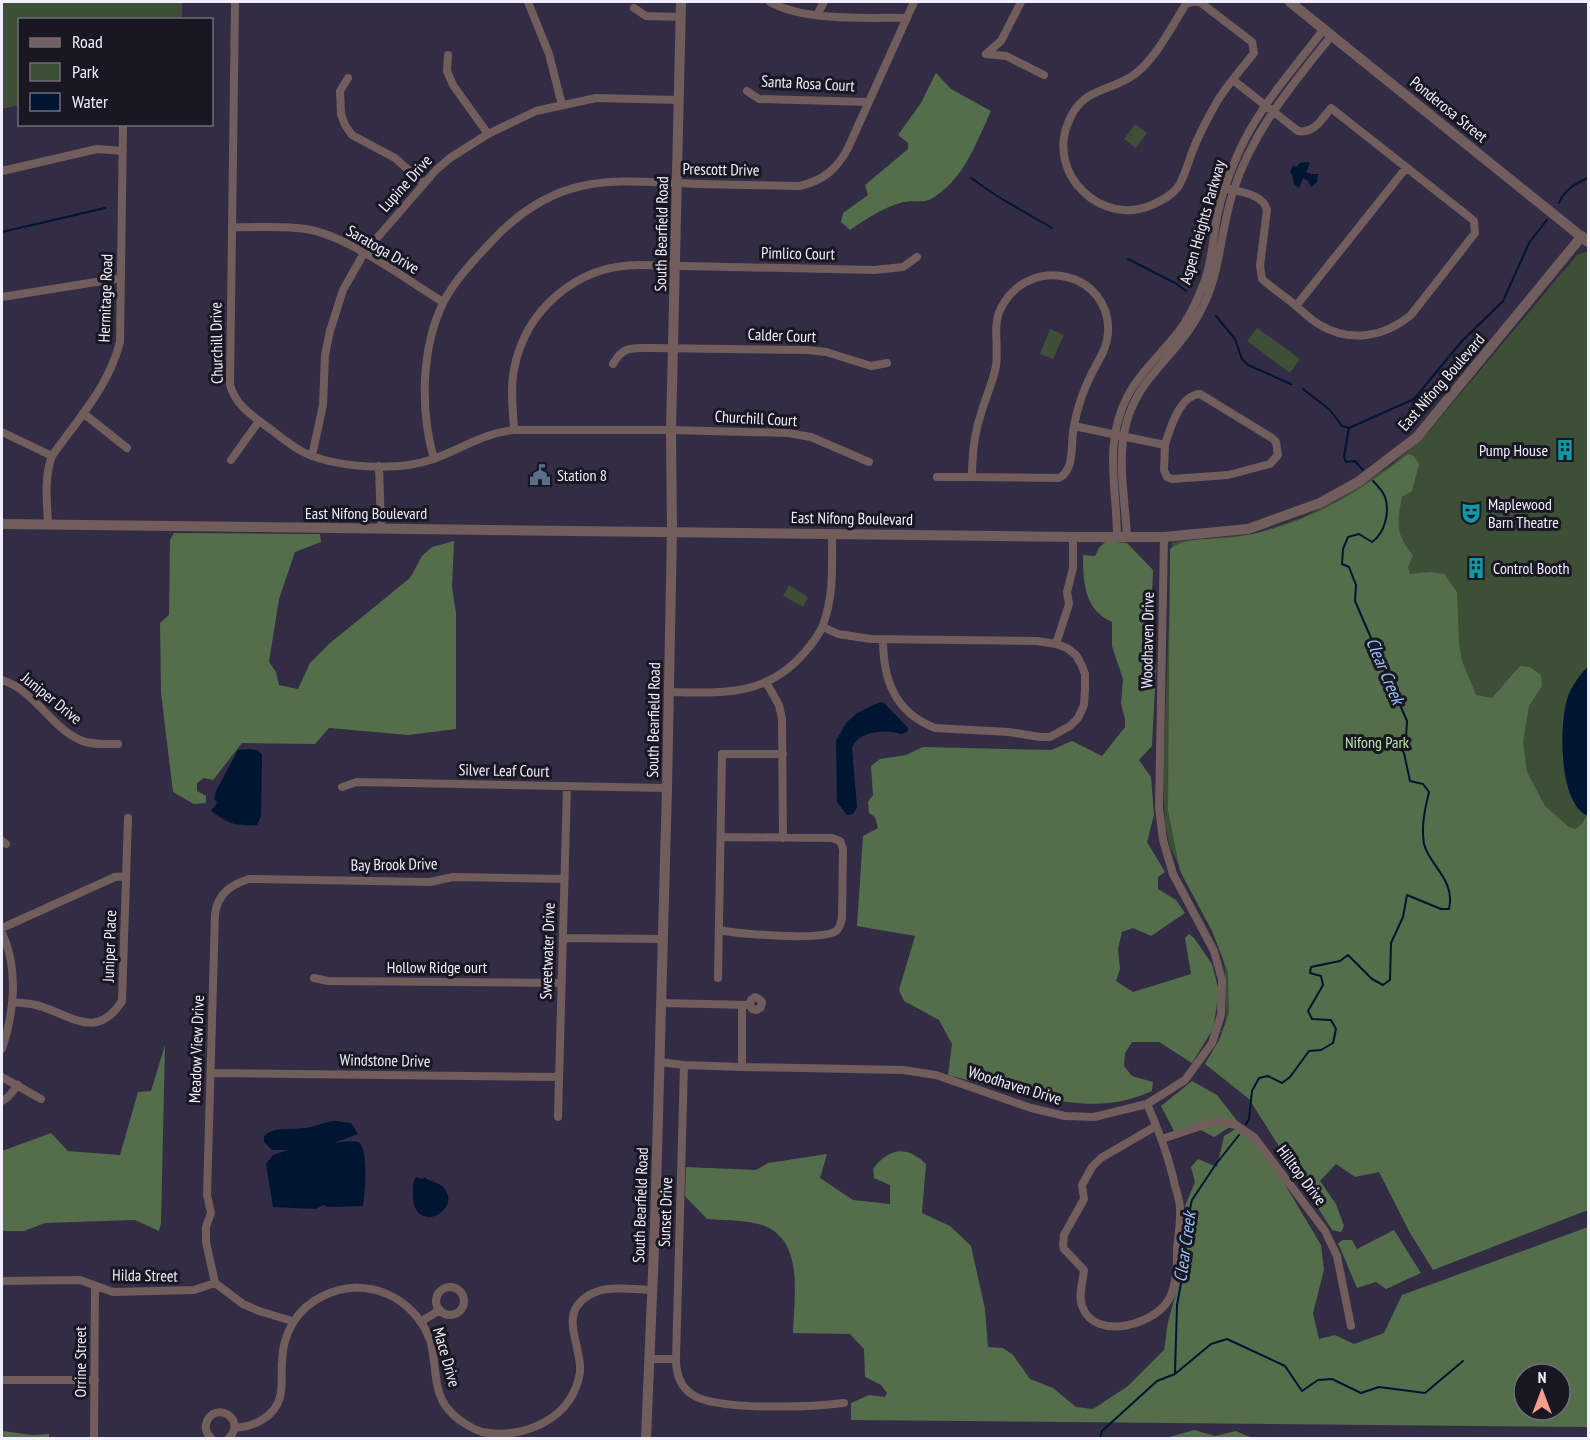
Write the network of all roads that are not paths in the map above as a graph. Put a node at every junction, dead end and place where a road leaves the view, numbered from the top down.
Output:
1 (235, 2) edge
2 (528, 2) edge
3 (681, 2) edge
4 (770, 2) edge
5 (824, 2) edge
6 (914, 2) edge
7 (1022, 2) edge
8 (1194, 2) edge
9 (1290, 2) edge
10 (634, 8) dead end
11 (818, 15) junction
12 (681, 16) junction
13 (907, 18) junction
14 (1328, 32) junction
15 (448, 55) dead end
16 (1044, 75) dead end
17 (348, 78) dead end
18 (1233, 80) junction
19 (747, 91) dead end
20 (679, 100) junction
21 (869, 102) junction
22 (562, 105) junction
23 (1269, 108) junction
24 (123, 126) edge
25 (488, 134) junction
26 (123, 151) junction
27 (1406, 168) junction
28 (2, 171) edge
29 (423, 183) junction
30 (678, 183) junction
31 (1229, 189) junction
32 (232, 227) junction
33 (1585, 239) edge
34 (364, 253) junction
35 (917, 256) dead end
36 (675, 265) junction
37 (121, 278) junction
38 (2, 297) edge
39 (444, 302) junction
40 (1296, 306) junction
41 (673, 348) junction
42 (888, 363) dead end
43 (613, 364) dead end
44 (83, 413) junction
45 (260, 421) junction
46 (1074, 426) junction
47 (514, 430) junction
48 (671, 430) junction
49 (2, 432) edge
50 (1119, 436) junction
51 (1165, 445) junction
52 (127, 448) dead end
53 (51, 456) junction
54 (312, 456) junction
55 (434, 459) junction
56 (231, 460) dead end
57 (869, 462) dead end
58 (380, 466) junction
59 (937, 477) dead end
60 (972, 477) junction
61 (2, 524) edge
62 (48, 524) junction
63 (381, 528) junction
64 (672, 531) junction
65 (832, 533) junction
66 (1073, 537) junction
67 (1122, 537) junction
68 (1164, 537) junction
69 (822, 627) junction
70 (883, 639) junction
71 (1056, 644) junction
72 (2, 680) edge
73 (766, 682) junction
74 (669, 692) junction
75 (118, 744) dead end
76 (783, 754) junction
77 (567, 786) junction
78 (342, 787) dead end
79 (667, 788) junction
80 (128, 818) dead end
81 (721, 837) junction
82 (783, 838) junction
83 (126, 876) junction
84 (564, 879) junction
85 (227, 889) joint
86 (2, 928) edge
87 (719, 930) junction
88 (2, 933) edge
89 (563, 938) junction
90 (663, 939) junction
91 (314, 978) dead end
92 (718, 978) dead end
93 (561, 983) junction
94 (12, 1002) junction
95 (661, 1003) junction
96 (2, 1049) edge
97 (659, 1062) junction
98 (684, 1065) junction
99 (742, 1067) junction
100 (211, 1073) junction
101 (2, 1077) edge
102 (559, 1077) junction
103 (18, 1085) junction
104 (41, 1100) dead end
105 (2, 1101) edge
106 (1147, 1104) junction
107 (558, 1117) dead end
108 (1156, 1126) junction
109 (1162, 1139) junction
110 (2, 1281) edge
111 (215, 1283) junction
112 (95, 1286) junction
113 (652, 1290) junction
114 (440, 1310) dead end
115 (292, 1321) junction
116 (420, 1322) junction
117 (1351, 1326) dead end
118 (649, 1359) junction
119 (676, 1359) junction
120 (2, 1380) edge
121 (94, 1380) junction
122 (844, 1403) dead end
123 (235, 1428) junction
124 (505, 1437) edge
125 (94, 1438) edge
126 (211, 1438) edge
127 (229, 1438) edge
128 (646, 1438) edge

1 - 32 street, Churchill Drive
2 - 22 street
3 - 12 street, South Bearfield Road
4 - 11 street
5 - 11 street
6 - 13 street, Prescott Drive
7 - 16 street
8 - 18 street
8 - 18 street
9 - 14 street, Ponderosa Street
10 - 12 street
11 - 13 street
12 - 20 street, South Bearfield Road
13 - 21 street, Prescott Drive
14 - 23 street, Aspen Heights Parkway
14 - 33 street, Ponderosa Street
15 - 25 street
17 - 29 street
18 - 23 street
19 - 21 street, Santa Rosa Court
20 - 22 street, Lupine Drive
20 - 30 street, South Bearfield Road
21 - 30 street, Prescott Drive
22 - 25 street, Lupine Drive
23 - 27 street
23 - 31 street, Aspen Heights Parkway
24 - 26 street, Hermitage Road
25 - 29 street, Lupine Drive
26 - 28 street
26 - 37 street, Hermitage Road
27 - 40 street
27 - 40 street
29 - 34 street, Lupine Drive
30 - 36 street, South Bearfield Road
30 - 39 street, Prescott Drive
31 - 40 street
31 - 50 street, Aspen Heights Parkway
32 - 34 street, Saratoga Drive
32 - 45 street, Churchill Drive
33 - 68 street, East Nifong Boulevard
34 - 39 street, Saratoga Drive
34 - 54 street, Lupine Drive
35 - 36 street, Pimlico Court
36 - 41 street, South Bearfield Road
36 - 47 street, Pimlico Court
37 - 38 street
37 - 44 street, Hermitage Road
39 - 55 street, Prescott Drive
41 - 42 street, Calder Court
41 - 43 street, Calder Court
41 - 48 street, South Bearfield Road
44 - 52 street
44 - 53 street, Hermitage Road
45 - 54 street, Churchill Drive
45 - 56 street
46 - 50 street
46 - 60 street
46 - 60 street
47 - 48 street, Churchill Drive
47 - 55 street, Churchill Drive
48 - 57 street, Churchill Court
48 - 64 street, South Bearfield Road
49 - 53 street
50 - 51 street
50 - 67 street, Aspen Heights Parkway
51 - 51 street
53 - 62 street, Hermitage Road
54 - 58 street, Churchill Drive
55 - 58 street, Churchill Drive
58 - 63 street
59 - 60 street
61 - 62 street, East Nifong Boulevard
62 - 63 street, East Nifong Boulevard
63 - 64 street, East Nifong Boulevard
64 - 65 street, East Nifong Boulevard
64 - 74 street, South Bearfield Road
65 - 66 street, East Nifong Boulevard
65 - 69 street
66 - 67 street, East Nifong Boulevard
66 - 71 street
67 - 68 street, East Nifong Boulevard
68 - 106 street, Woodhaven Drive
69 - 70 street
69 - 73 street
70 - 71 street
70 - 71 street
72 - 75 street, Juniper Drive
73 - 74 street
73 - 76 street
74 - 79 street, South Bearfield Road
76 - 81 street
76 - 82 street
77 - 78 street, Silver Leaf Court
77 - 79 street, Silver Leaf Court
77 - 84 street, Sweetwater Drive
79 - 90 street, South Bearfield Road
80 - 83 street, Juniper Place
81 - 82 street
81 - 87 street
82 - 87 street
83 - 86 street, Juniper Place
83 - 94 street, Juniper Place
84 - 85 street, Bay Brook Drive
84 - 89 street, Sweetwater Drive
85 - 100 street, Meadow View Drive
87 - 92 street
88 - 94 street
89 - 90 street
89 - 93 street, Sweetwater Drive
90 - 95 street, South Bearfield Road
91 - 93 street, Hollow Ridge ourt
93 - 102 street, Sweetwater Drive
94 - 96 street
95 - 97 street, South Bearfield Road
95 - 99 street
97 - 98 street, Woodhaven Drive
97 - 113 street, South Bearfield Road
98 - 99 street, Woodhaven Drive
98 - 119 street, Sunset Drive
99 - 106 street, Woodhaven Drive
100 - 102 street, Windstone Drive
100 - 111 street, Meadow View Drive
101 - 103 street
102 - 107 street, Sweetwater Drive
103 - 104 street
103 - 105 street
106 - 108 street
108 - 109 street
108 - 109 street
109 - 117 street, Hilltop Drive
110 - 112 street, Hilda Street
111 - 112 street, Hilda Street
111 - 115 street
112 - 121 street, Orrine Street
113 - 118 street, South Bearfield Road
113 - 124 street, Mace Drive
114 - 116 street
115 - 116 street, Mace Drive
115 - 123 street
116 - 124 street, Mace Drive
118 - 119 street
118 - 128 street, South Bearfield Road
119 - 122 street, Sunset Drive
120 - 121 street
121 - 125 street, Orrine Street
123 - 126 street
123 - 127 street

